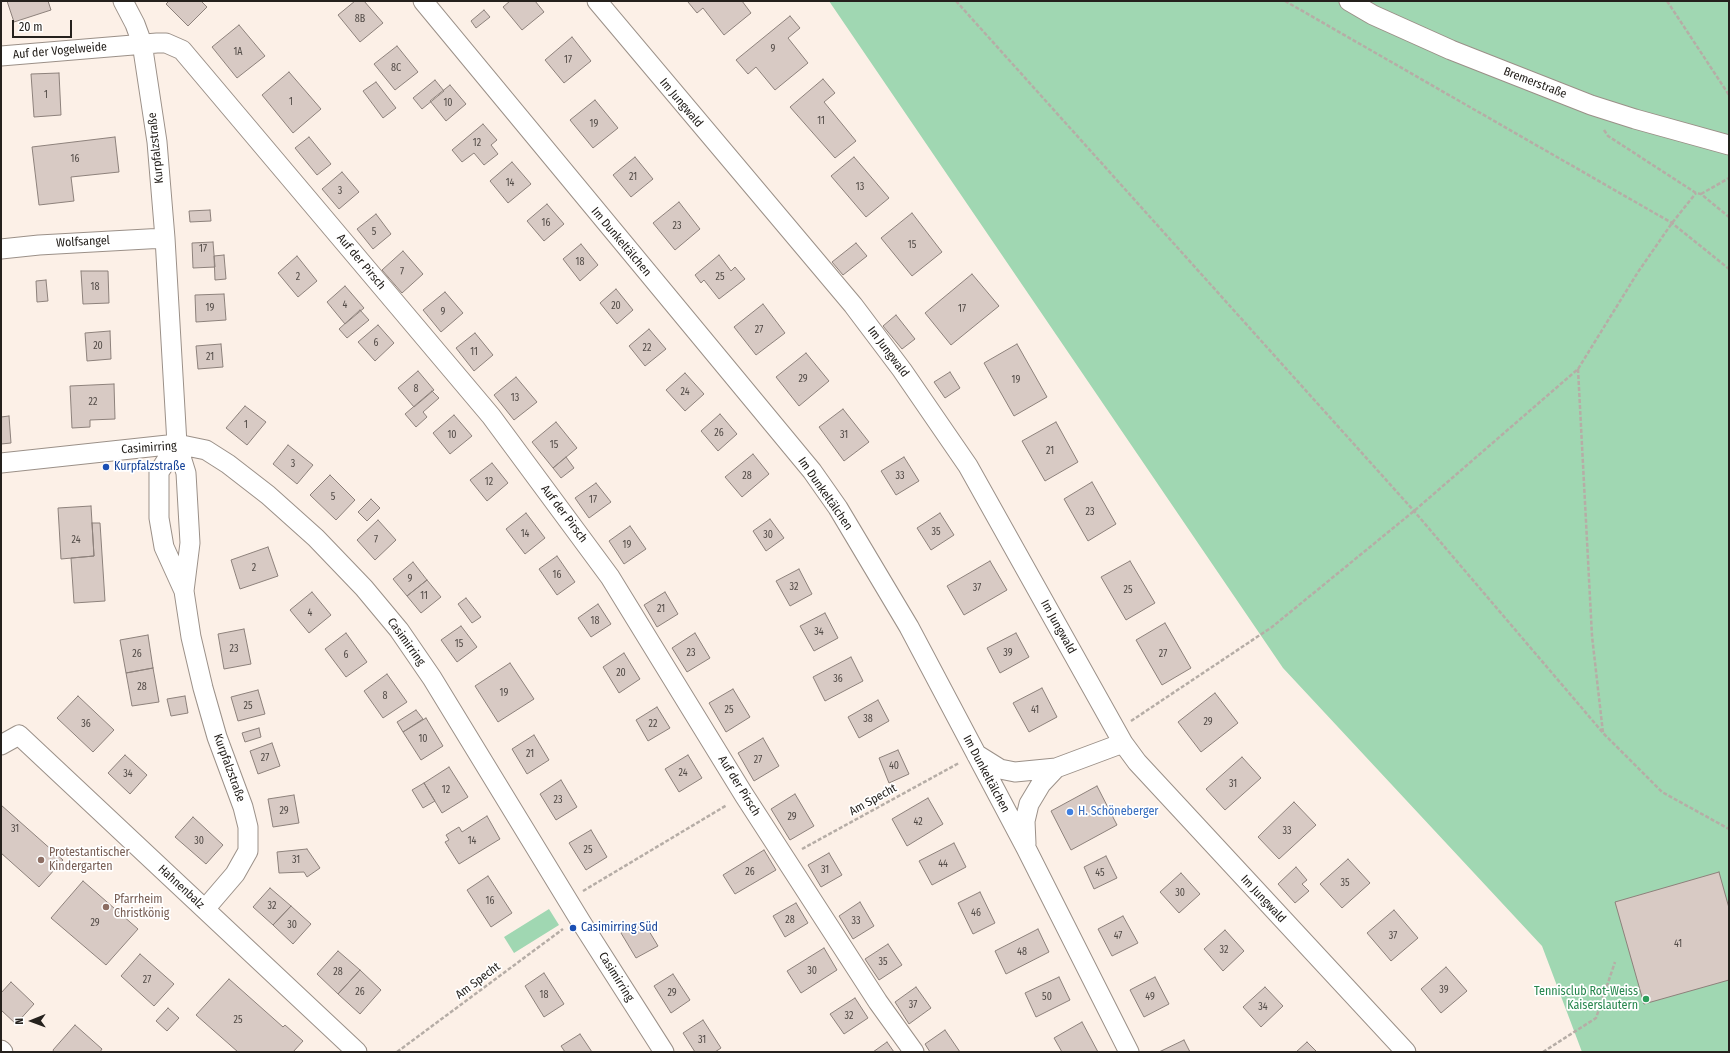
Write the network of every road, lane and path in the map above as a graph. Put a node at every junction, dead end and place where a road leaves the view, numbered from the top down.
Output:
1 (123, 1) edge
2 (423, 1) edge
3 (597, 1) edge
4 (956, 1) edge
5 (1285, 1) edge
6 (1348, 1) edge
7 (1666, 1) edge
8 (142, 43) junction
9 (1, 56) edge
10 (1729, 95) edge
11 (1608, 136) dead end
12 (1729, 145) edge
13 (1729, 178) edge
14 (1696, 193) junction
15 (1701, 194) junction
16 (1729, 217) edge
17 (1672, 223) junction
18 (165, 238) junction
19 (1, 249) edge
20 (1729, 269) edge
21 (1578, 369) junction
22 (176, 444) junction
23 (1, 463) edge
24 (1414, 511) junction
25 (184, 591) junction
26 (1136, 718) dead end
27 (1604, 734) junction
28 (1123, 743) junction
29 (1, 745) edge
30 (968, 758) junction
31 (1056, 768) junction
32 (727, 805) dead end
33 (1729, 829) edge
34 (1026, 848) junction
35 (799, 850) dead end
36 (581, 892) dead end
37 (205, 909) junction
38 (564, 929) dead end
39 (1615, 962) dead end
40 (357, 1052) edge
41 (397, 1052) edge
42 (664, 1052) edge
43 (914, 1052) edge
44 (1129, 1052) edge
45 (1406, 1052) edge
46 (1543, 1052) edge

1 - 8 street, Kurpfalzstraße
2 - 30 street, Im Dunkeltälchen
3 - 28 street, Im Jungwald
4 - 24 path
5 - 17 path
6 - 12 street, Bremerstraße
7 - 10 path
8 - 9 street, Auf der Vogelweide
8 - 18 street, Kurpfalzstraße
8 - 43 street, Auf der Pirsch
11 - 14 path
13 - 15 path
14 - 15 path
14 - 17 path
15 - 16 path
17 - 20 path
17 - 21 path
18 - 19 street, Wolfsangel
18 - 22 street, Kurpfalzstraße
21 - 24 path
21 - 27 path
22 - 23 street, Casimirring
22 - 25 street, Kurpfalzstraße
22 - 25 street, Kurpfalzstraße
22 - 42 street, Casimirring
24 - 26 path
24 - 27 path
25 - 37 street, Kurpfalzstraße
27 - 33 path
28 - 31 street
28 - 45 street, Im Jungwald
29 - 37 street, Hahnenbalz
30 - 31 street
30 - 34 street, Im Dunkeltälchen
30 - 35 path, Am Specht
31 - 34 street
32 - 36 path
34 - 44 street, Im Dunkeltälchen
37 - 40 street, Hahnenbalz
38 - 41 path, Am Specht
39 - 46 path

